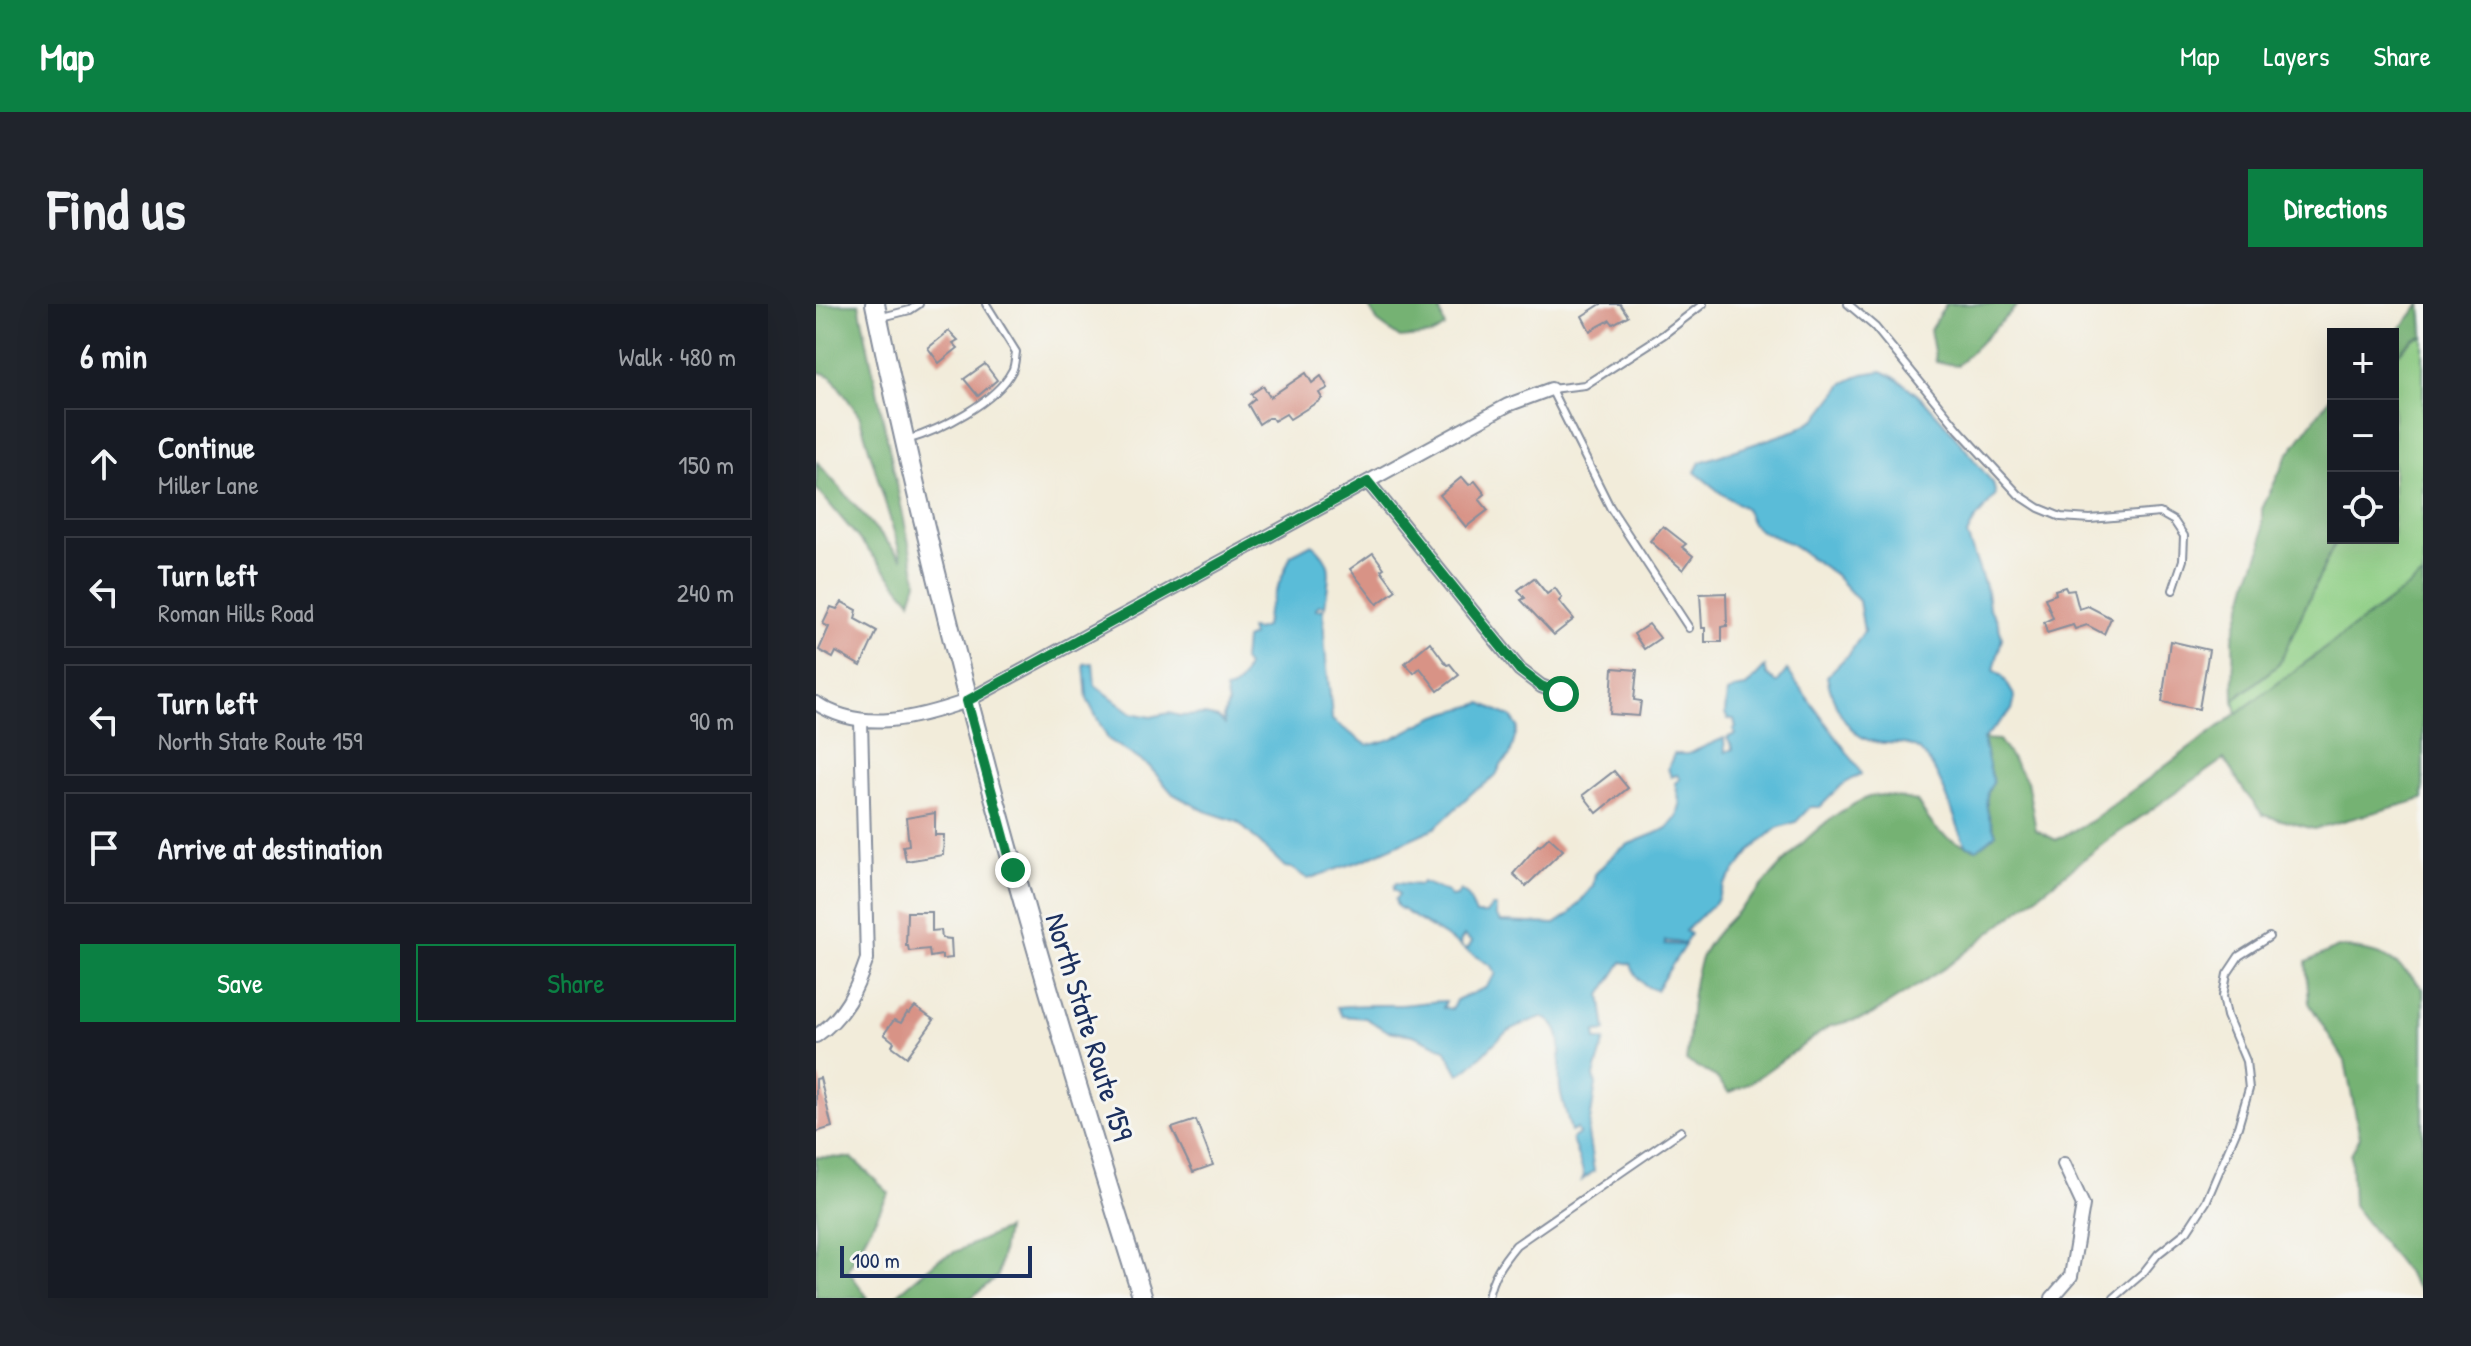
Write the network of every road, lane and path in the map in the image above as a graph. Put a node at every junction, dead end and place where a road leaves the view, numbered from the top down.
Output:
1 (919, 304) edge
2 (986, 304) edge
3 (1703, 304) edge
4 (1848, 304) edge
5 (876, 311) edge
6 (1551, 389) junction
7 (904, 441) junction
8 (1368, 482) junction
9 (2173, 590) dead end
10 (1689, 628) dead end
11 (1561, 694) dead end
12 (967, 701) junction
13 (816, 703) edge
14 (861, 721) junction
15 (2269, 937) dead end
16 (816, 1036) edge
17 (1681, 1131) dead end
18 (2064, 1164) dead end
19 (1143, 1298) edge
20 (1488, 1298) edge
21 (2052, 1298) edge
22 (2114, 1298) edge

1 - 5 lane
2 - 7 lane
3 - 6 lane
4 - 9 lane
5 - 7 main road, North State Route 159
6 - 8 street
6 - 10 lane
7 - 12 main road, North State Route 159
8 - 11 street
8 - 12 street
12 - 14 street
12 - 19 main road, North State Route 159
13 - 14 street
14 - 16 street
15 - 22 lane
17 - 20 lane
18 - 21 street

